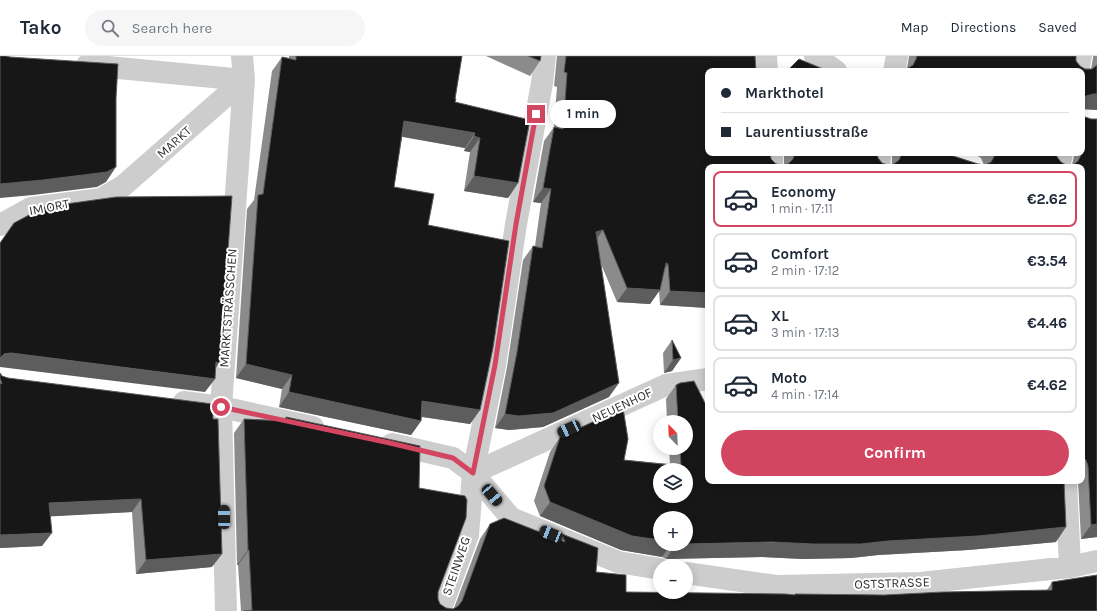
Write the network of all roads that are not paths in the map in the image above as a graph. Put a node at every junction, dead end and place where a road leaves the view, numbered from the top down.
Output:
1 (242, 56) edge
2 (545, 56) edge
3 (766, 56) edge
4 (815, 56) edge
5 (897, 56) edge
6 (1081, 56) edge
7 (68, 64) edge
8 (767, 68) edge
9 (832, 68) edge
10 (895, 68) edge
11 (1079, 68) edge
12 (244, 80) junction
13 (101, 199) joint
14 (0, 224) edge
15 (705, 379) edge
16 (166, 400) edge
17 (221, 407) junction
18 (328, 430) edge
19 (382, 442) edge
20 (473, 473) junction
21 (1066, 484) edge
22 (1097, 561) edge
23 (1070, 567) junction
24 (653, 568) edge
25 (693, 574) edge
26 (226, 611) edge
27 (440, 611) edge

1 - 12 street
2 - 20 street, STEINWEG
3 - 8 street
4 - 9 street
5 - 10 street
6 - 11 street
7 - 12 street
12 - 13 street, MARKT
12 - 17 street, MARKTSTRÄSSCHEN
13 - 14 street, IM ORT
15 - 20 street, NEUENHOF
16 - 17 street
17 - 18 street
17 - 26 street, MARKTSTRÄSSCHEN
19 - 20 street
20 - 24 street
20 - 27 street, STEINWEG
21 - 23 street
22 - 23 street, OSTSTRASSE
23 - 25 street, OSTSTRASSE

